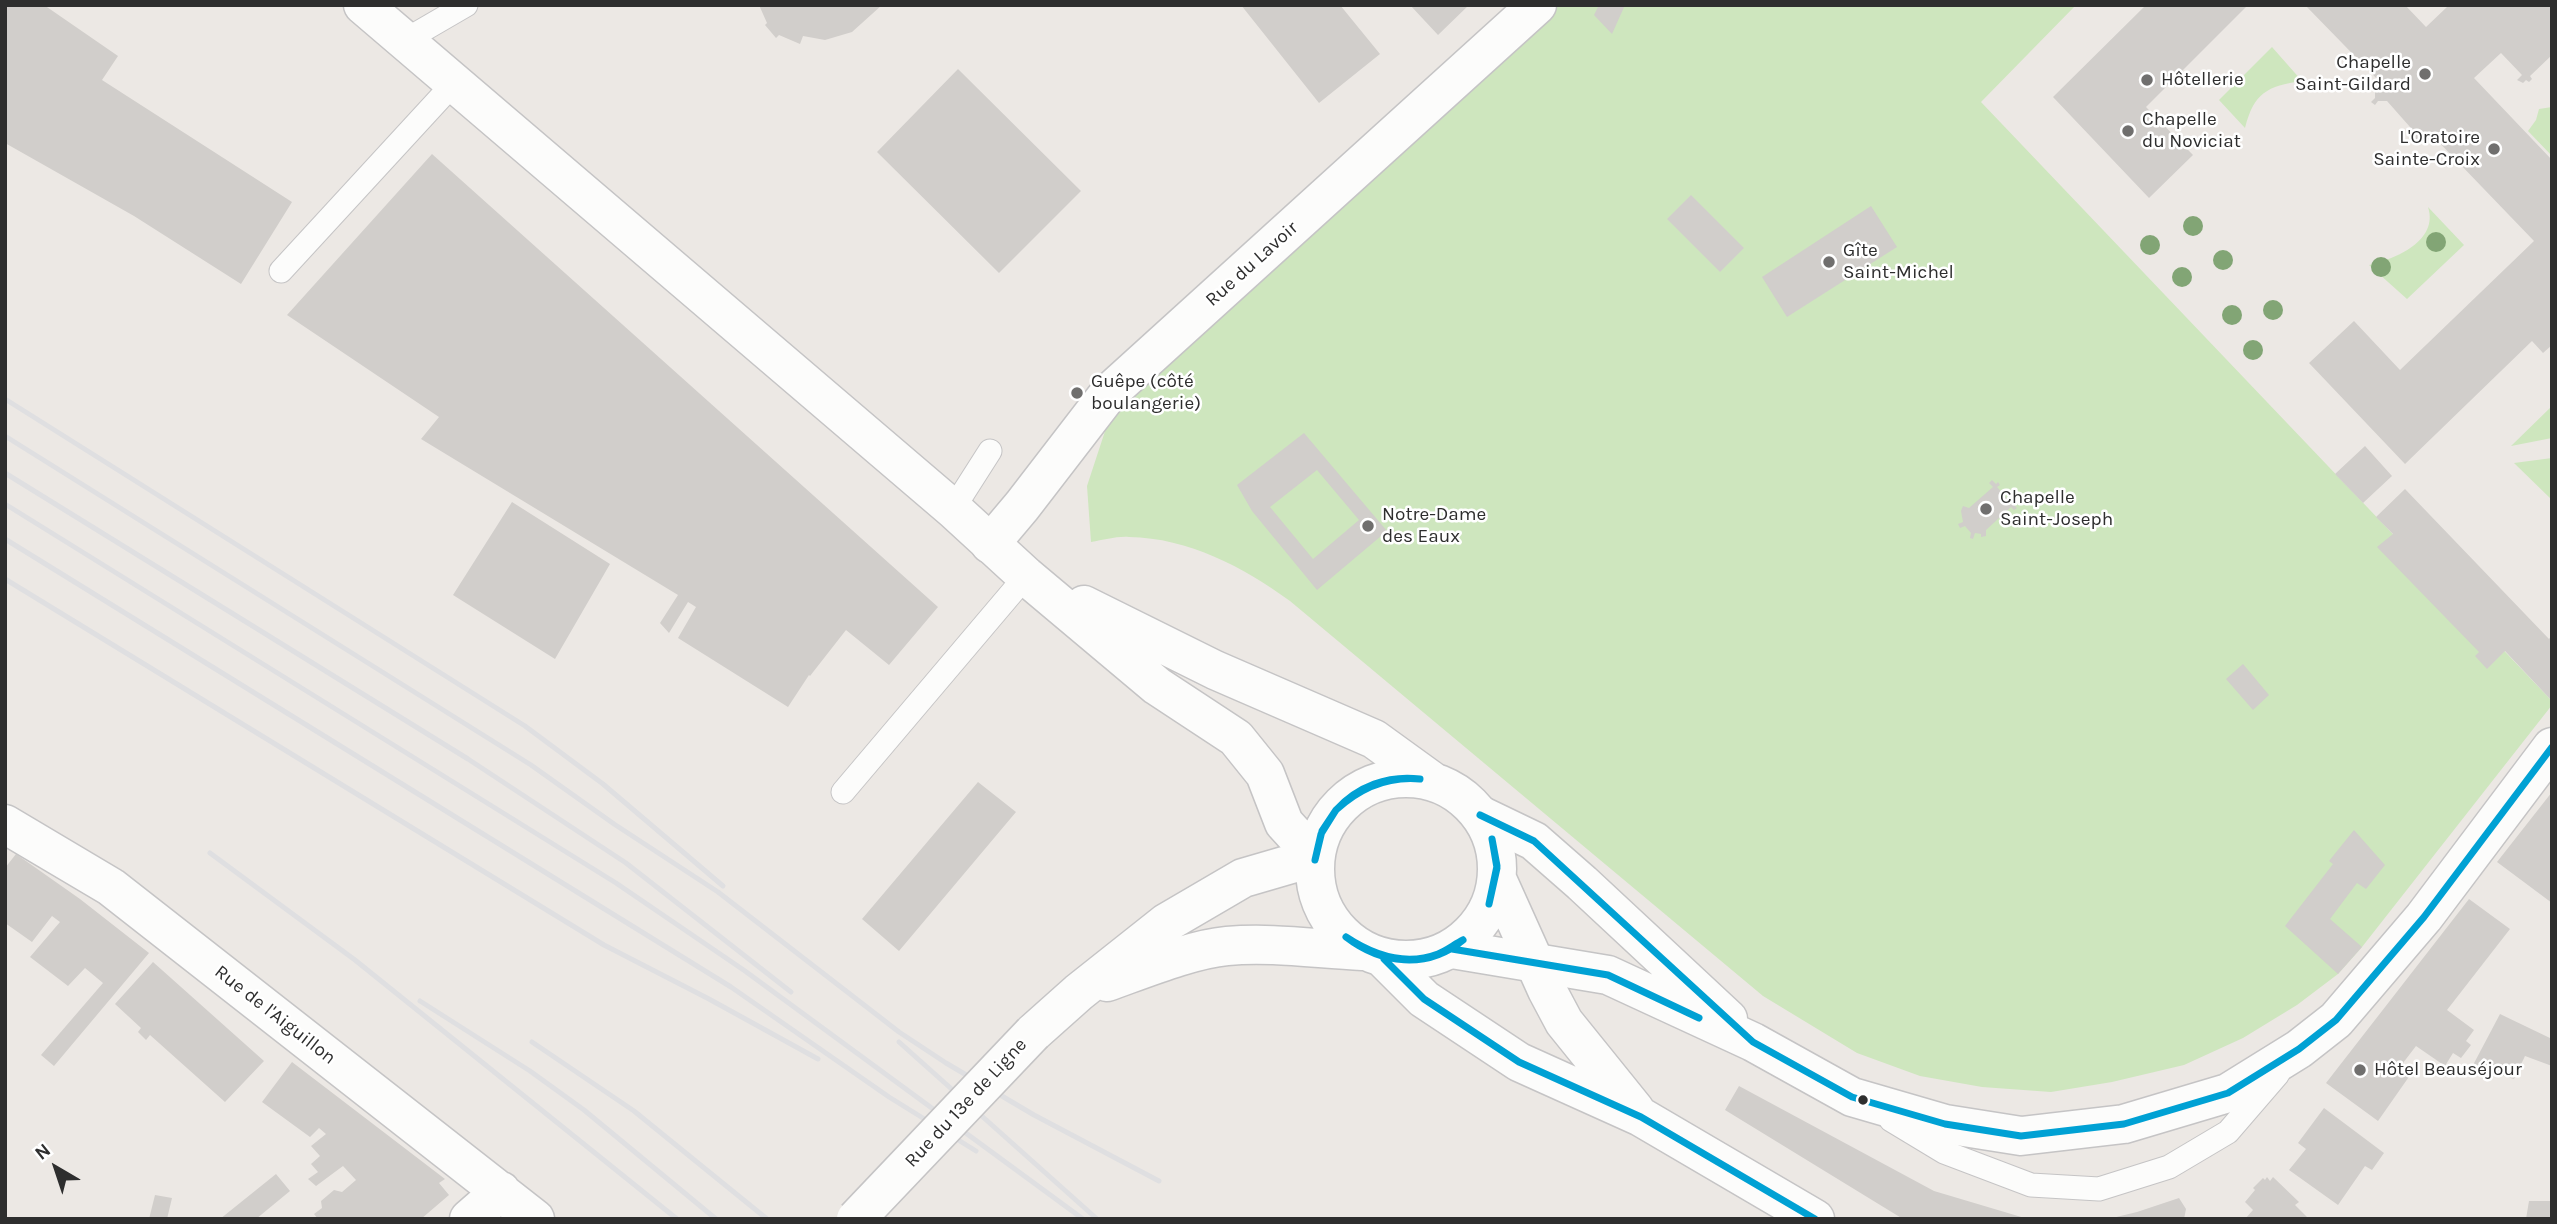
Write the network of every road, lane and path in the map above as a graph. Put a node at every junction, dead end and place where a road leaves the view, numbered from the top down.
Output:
1 (363, 5) edge
2 (466, 5) edge
3 (1537, 5) edge
4 (404, 41) junction
5 (454, 83) junction
6 (281, 271) dead end
7 (990, 451) dead end
8 (953, 509) junction
9 (990, 544) junction
10 (1026, 576) junction
11 (2552, 747) edge
12 (1432, 781) junction
13 (843, 792) dead end
14 (1480, 815) junction
15 (5, 824) edge
16 (1315, 857) junction
17 (1497, 879) junction
18 (1452, 949) junction
19 (1373, 955) junction
20 (1535, 964) junction
21 (1079, 992) junction
22 (1753, 1042) junction
23 (2299, 1049) junction
24 (1852, 1097) junction
25 (1641, 1117) junction
26 (501, 1191) junction
27 (469, 1219) edge
28 (535, 1219) edge
29 (856, 1219) edge
30 (1815, 1219) edge

1 - 4 main road
2 - 4 lane
3 - 9 main road, Rue du Lavoir
4 - 5 main road
5 - 6 lane
5 - 8 main road
7 - 8 lane
8 - 9 main road
9 - 10 main road
10 - 12 main road
10 - 13 lane
10 - 16 main road
11 - 23 main road
12 - 14 main road
12 - 16 main road
14 - 17 main road
14 - 22 main road
15 - 26 main road, Rue de l'Aiguillon
16 - 19 main road
16 - 21 main road, Rue du 13e de Ligne
17 - 18 main road
17 - 20 main road
18 - 19 main road
18 - 20 main road
19 - 21 main road, Rue du 13e de Ligne
19 - 25 main road
20 - 22 main road
20 - 25 main road
21 - 29 main road, Rue du 13e de Ligne, bridge
22 - 24 main road
23 - 24 main road
23 - 24 lane
25 - 30 main road
26 - 27 main road
26 - 28 main road, Rue de l'Aiguillon

